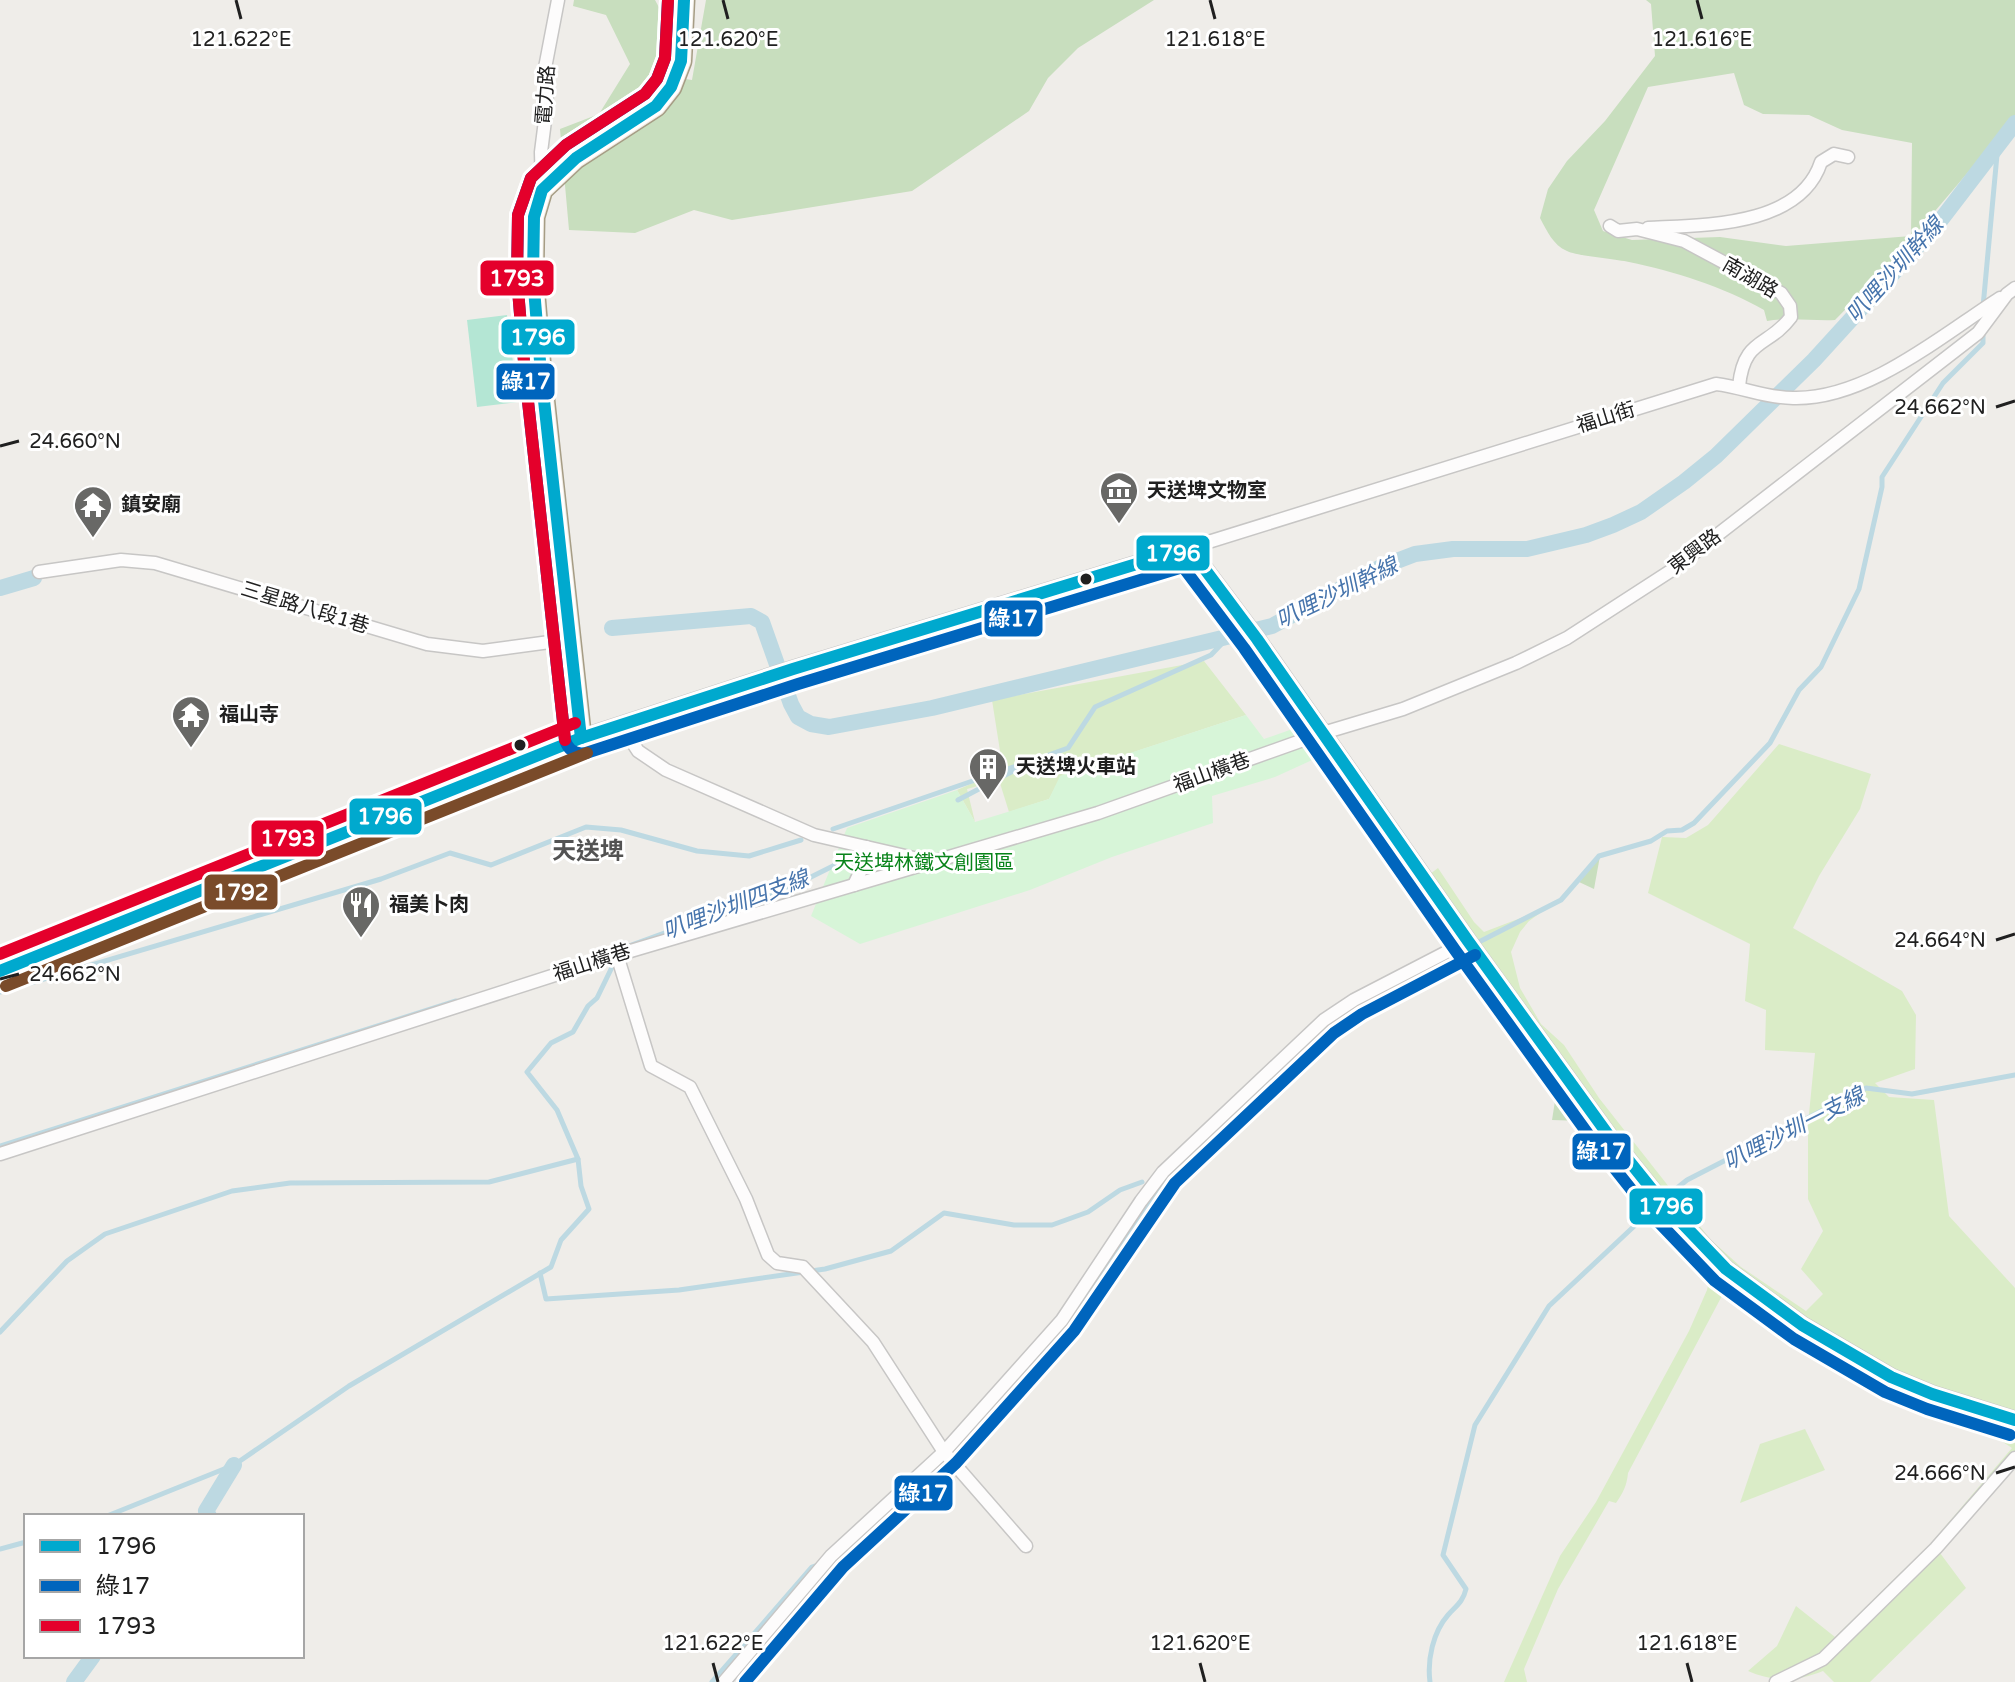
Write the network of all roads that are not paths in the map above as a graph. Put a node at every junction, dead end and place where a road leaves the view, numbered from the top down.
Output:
1 (558, 0) edge
2 (684, 0) edge
3 (1848, 157) dead end
4 (542, 190) junction
5 (1610, 226) dead end
6 (1637, 229) junction
7 (2011, 291) edge
8 (1739, 386) junction
9 (1189, 548) junction
10 (39, 572) dead end
11 (572, 639) junction
12 (621, 725) junction
13 (1323, 733) junction
14 (581, 738) junction
15 (866, 847) junction
16 (930, 862) junction
17 (854, 885) junction
18 (1468, 941) junction
19 (617, 955) junction
20 (0, 971) edge
21 (0, 1154) edge
22 (2015, 1420) edge
23 (944, 1452) junction
24 (2015, 1458) edge
25 (1026, 1546) dead end
26 (724, 1682) edge
27 (1776, 1682) edge

1 - 4 street, 電力路
2 - 4 main road
3 - 6 street
4 - 11 main road
5 - 6 street, 南湖路
6 - 8 street, 南湖路
7 - 8 street, 福山街
7 - 13 street, 東興路
8 - 9 street, 福山街
9 - 12 street, 福山街
9 - 13 street
10 - 11 street, 三星路八段1巷
11 - 14 main road
12 - 14 street
12 - 15 street
13 - 16 street, 福山橫巷
13 - 18 street
14 - 20 main road
15 - 16 street
15 - 17 street
16 - 17 street, 福山橫巷
17 - 19 street, 福山橫巷
18 - 22 street
18 - 23 street
19 - 21 street, 福山橫巷
19 - 23 street
23 - 25 street
23 - 26 street
24 - 27 street

